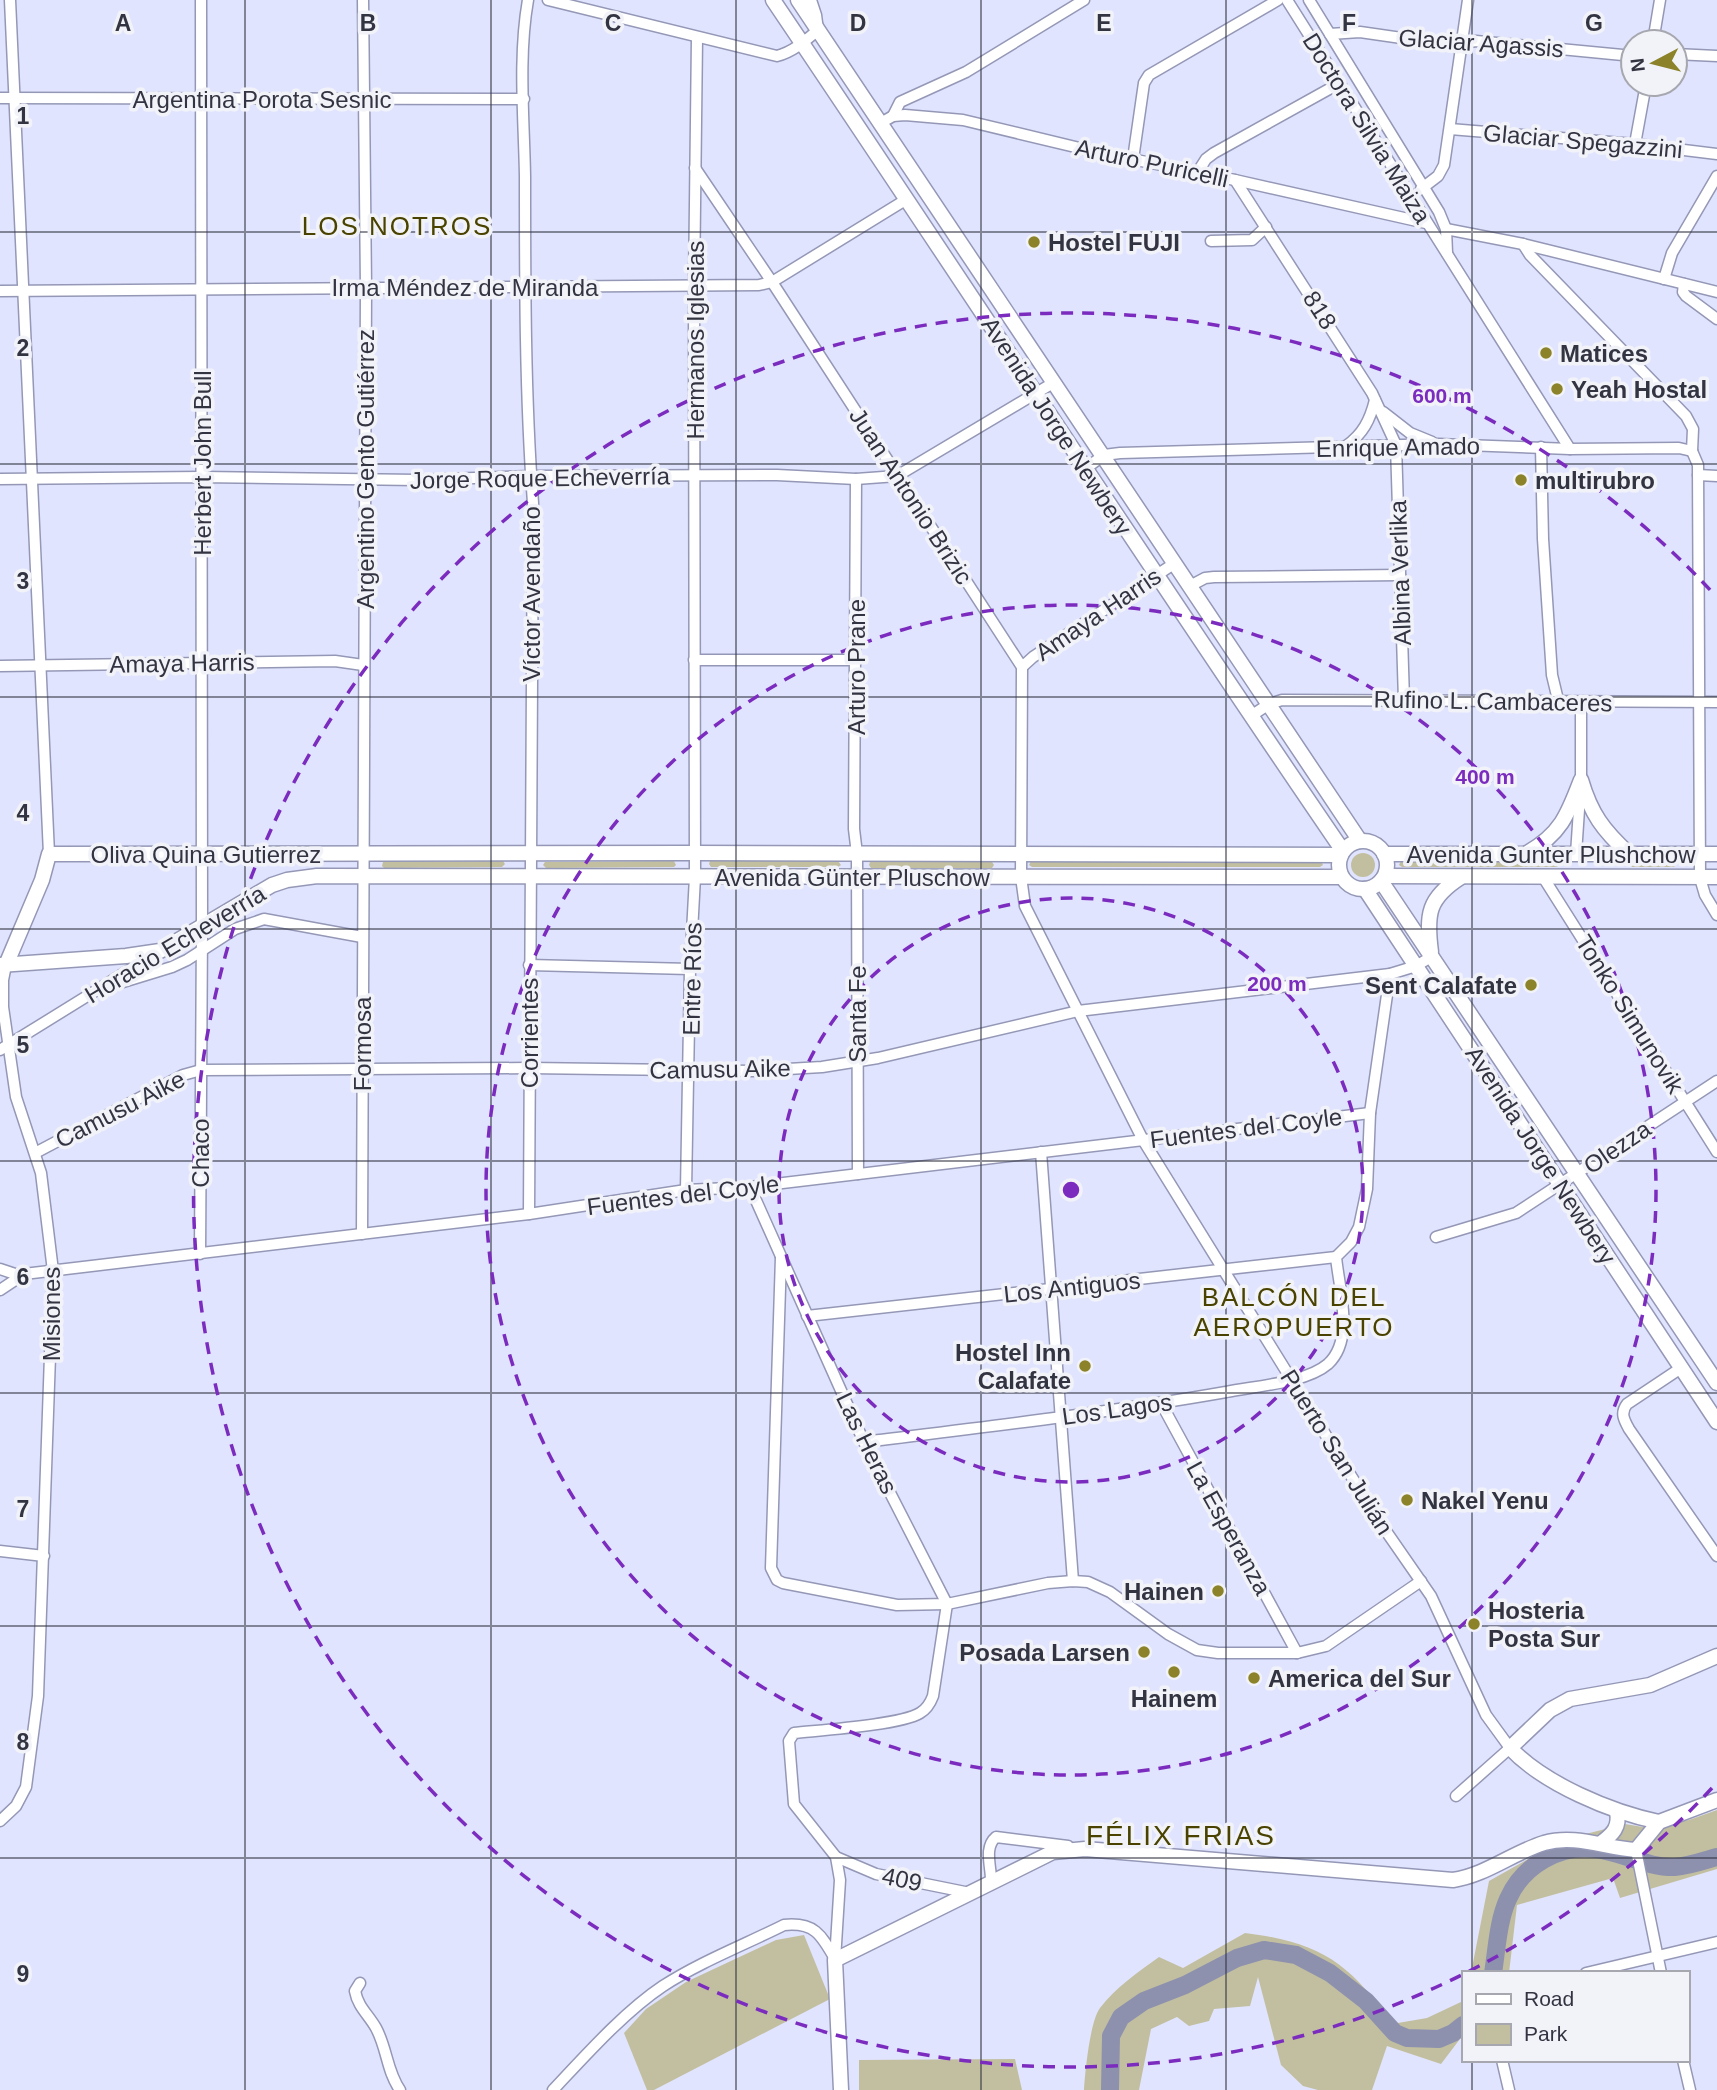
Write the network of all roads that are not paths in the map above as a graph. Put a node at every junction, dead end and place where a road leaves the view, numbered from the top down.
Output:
1 (10, 0) edge
2 (201, 0) edge
3 (363, 0) edge
4 (528, 0) edge
5 (548, 0) edge
6 (773, 0) edge
7 (798, 0) edge
8 (811, 0) edge
9 (1084, 0) edge
10 (1278, 0) edge
11 (1287, 0) edge
12 (1309, 0) edge
13 (1468, 0) edge
14 (1660, 0) edge
15 (1655, 28) edge
16 (818, 30) junction
17 (1330, 34) junction
18 (697, 38) junction
19 (1463, 43) junction
20 (803, 44) junction
21 (1689, 54) edge
22 (1619, 55) edge
23 (1717, 55) edge
24 (1340, 83) junction
25 (0, 98) edge
26 (15, 98) junction
27 (1643, 98) edge
28 (200, 99) junction
29 (524, 99) junction
30 (364, 100) junction
31 (893, 116) junction
32 (879, 124) junction
33 (1450, 129) junction
34 (1635, 144) junction
35 (1717, 154) edge
36 (1133, 159) junction
37 (695, 169) junction
38 (1197, 173) junction
39 (1717, 176) edge
40 (1235, 180) junction
41 (1425, 187) junction
42 (1410, 196) junction
43 (907, 199) junction
44 (1426, 223) junction
45 (1266, 227) junction
46 (1446, 229) junction
47 (1211, 241) dead end
48 (1523, 244) junction
49 (1447, 256) junction
50 (1664, 279) junction
51 (772, 282) junction
52 (1684, 284) junction
53 (525, 287) junction
54 (694, 287) junction
55 (203, 288) junction
56 (366, 288) junction
57 (24, 290) junction
58 (0, 291) edge
59 (1717, 292) edge
60 (1717, 319) edge
61 (1053, 383) junction
62 (1036, 393) junction
63 (1377, 403) junction
64 (1438, 444) junction
65 (1396, 445) junction
66 (1345, 447) junction
67 (1541, 447) junction
68 (1570, 449) junction
69 (1692, 451) junction
70 (1104, 455) junction
71 (1084, 468) junction
72 (1710, 475) edge
73 (531, 476) junction
74 (694, 476) junction
75 (897, 476) junction
76 (202, 477) junction
77 (0, 479) edge
78 (32, 479) junction
79 (364, 479) junction
80 (856, 479) junction
81 (1175, 563) junction
82 (1400, 575) junction
83 (1155, 576) junction
84 (1190, 586) junction
85 (694, 660) junction
86 (857, 660) junction
87 (41, 664) junction
88 (202, 664) junction
89 (0, 666) edge
90 (363, 666) junction
91 (1022, 667) junction
92 (1404, 700) junction
93 (1558, 700) junction
94 (1581, 702) junction
95 (1699, 702) junction
96 (1717, 702) edge
97 (1269, 704) junction
98 (1251, 716) junction
99 (1581, 780) junction
100 (1360, 841) junction
101 (363, 853) junction
102 (529, 853) junction
103 (694, 853) junction
104 (1342, 853) junction
105 (1384, 853) junction
106 (1526, 853) junction
107 (1576, 853) junction
108 (1613, 853) junction
109 (49, 854) junction
110 (202, 854) junction
111 (857, 854) junction
112 (1021, 854) junction
113 (1629, 854) junction
114 (1700, 854) junction
115 (1717, 854) edge
116 (1462, 876) junction
117 (363, 877) junction
118 (530, 877) junction
119 (695, 877) junction
120 (857, 877) junction
121 (1021, 877) junction
122 (1342, 877) junction
123 (1543, 877) junction
124 (1576, 877) junction
125 (1717, 877) edge
126 (1383, 878) junction
127 (1613, 878) junction
128 (1700, 878) junction
129 (1365, 889) junction
130 (1717, 915) edge
131 (202, 926) junction
132 (362, 937) junction
133 (202, 950) junction
134 (160, 951) junction
135 (1431, 957) junction
136 (3, 965) edge
137 (529, 965) junction
138 (1416, 966) junction
139 (690, 969) junction
140 (1390, 974) junction
141 (97, 990) junction
142 (1078, 1011) junction
143 (4, 1047) edge
144 (857, 1063) junction
145 (529, 1068) junction
146 (362, 1069) junction
147 (201, 1070) junction
148 (690, 1071) junction
149 (1717, 1081) edge
150 (1685, 1102) junction
151 (1370, 1112) junction
152 (1143, 1140) junction
153 (1041, 1152) junction
154 (1717, 1152) edge
155 (35, 1153) junction
156 (858, 1174) junction
157 (1577, 1174) junction
158 (1560, 1185) junction
159 (750, 1187) junction
160 (686, 1190) junction
161 (529, 1214) junction
162 (362, 1234) junction
163 (1436, 1237) dead end
164 (200, 1254) junction
165 (781, 1257) junction
166 (1336, 1257) junction
167 (0, 1269) edge
168 (1223, 1270) junction
169 (53, 1271) junction
170 (24, 1274) junction
171 (1051, 1289) junction
172 (0, 1290) edge
173 (1671, 1315) junction
174 (807, 1316) junction
175 (1654, 1326) junction
176 (1681, 1368) junction
177 (1291, 1380) junction
178 (1717, 1383) edge
179 (1160, 1404) junction
180 (1060, 1418) junction
181 (1717, 1422) edge
182 (864, 1442) junction
183 (0, 1551) edge
184 (44, 1556) junction
185 (1717, 1556) edge
186 (1073, 1581) junction
187 (1421, 1581) junction
188 (947, 1604) junction
189 (1297, 1653) junction
190 (1717, 1656) edge
191 (1510, 1748) junction
192 (1456, 1796) dead end
193 (1717, 1800) edge
194 (1617, 1812) junction
195 (0, 1821) edge
196 (1660, 1822) junction
197 (1601, 1843) junction
198 (1085, 1849) junction
199 (1637, 1853) junction
200 (836, 1857) junction
201 (991, 1883) junction
202 (970, 1894) junction
203 (1717, 1942) edge
204 (1657, 1956) junction
205 (835, 1960) junction
206 (1594, 1971) edge
207 (1661, 1971) edge
208 (360, 1983) dead end
209 (1503, 2062) edge
210 (1683, 2062) edge
211 (400, 2090) edge
212 (553, 2090) edge
213 (841, 2090) edge
214 (1510, 2090) edge
215 (1690, 2090) edge

1 - 26 street
2 - 28 street, Herbert John Bull
3 - 30 street, Argentino Gento Gutiérrez
4 - 29 street, Víctor Avendaño
5 - 18 street
6 - 20 street, Avenida Jorge Newbery
7 - 16 street, Avenida Jorge Newbery
8 - 16 street
9 - 31 street
10 - 36 street
11 - 24 street, Doctora Silvia Maiza
12 - 17 street, Doctora Silvia Maiza
13 - 19 street
14 - 15 street
16 - 20 street
16 - 32 street, Avenida Jorge Newbery
17 - 19 street, Glaciar Agassis
17 - 41 street, Doctora Silvia Maiza
18 - 20 street
18 - 37 street, Hermanos Iglesias
19 - 22 street, Glaciar Agassis
19 - 33 street
20 - 43 street, Avenida Jorge Newbery
21 - 23 street
24 - 38 street
24 - 42 street, Doctora Silvia Maiza
25 - 26 street, Argentina Porota Sesnic
26 - 28 street, Argentina Porota Sesnic
26 - 57 street
27 - 34 street
28 - 30 street, Argentina Porota Sesnic
28 - 55 street, Herbert John Bull
29 - 30 street, Argentina Porota Sesnic
29 - 53 street, Víctor Avendaño
30 - 56 street, Argentino Gento Gutiérrez
31 - 32 street, Arturo Puricelli
31 - 36 street, Arturo Puricelli
32 - 61 street, Avenida Jorge Newbery
33 - 34 street, Glaciar Spegazzini
33 - 41 street
34 - 35 street, Glaciar Spegazzini
36 - 38 street, Arturo Puricelli
37 - 51 street, Juan Antonio Brizic
37 - 54 street, Hermanos Iglesias
38 - 40 street, Arturo Puricelli
39 - 50 street
40 - 44 street, Arturo Puricelli
40 - 45 street, 818
41 - 42 street
41 - 46 street, Doctora Silvia Maiza
42 - 44 street, Doctora Silvia Maiza
43 - 51 street, Irma Méndez de Miranda
43 - 62 street, Avenida Jorge Newbery
44 - 49 street, Doctora Silvia Maiza
45 - 47 street
45 - 63 street, 818
46 - 48 street
46 - 49 street, Doctora Silvia Maiza
48 - 50 street
48 - 69 street
49 - 68 street, Doctora Silvia Maiza
50 - 52 street
51 - 54 street, Irma Méndez de Miranda
51 - 75 street, Juan Antonio Brizic
52 - 59 street
52 - 60 street
53 - 54 street, Irma Méndez de Miranda
53 - 56 street, Irma Méndez de Miranda
53 - 73 street, Víctor Avendaño
54 - 74 street, Hermanos Iglesias
55 - 56 street, Irma Méndez de Miranda
55 - 57 street, Irma Méndez de Miranda
55 - 76 street, Herbert John Bull
56 - 79 street, Argentino Gento Gutiérrez
57 - 58 street, Irma Méndez de Miranda
57 - 78 street
61 - 62 street, Jorge Roque Echeverría
61 - 70 street, Avenida Jorge Newbery
62 - 71 street, Avenida Jorge Newbery
62 - 75 street, Jorge Roque Echeverría
63 - 64 street
63 - 65 street, 818
63 - 66 street
64 - 65 street, Enrique Amado
64 - 67 street, Enrique Amado
65 - 66 street, Enrique Amado
65 - 82 street, Albina Verlika
66 - 70 street, Enrique Amado
67 - 68 street, Enrique Amado
67 - 93 street
68 - 69 street, Enrique Amado
69 - 72 street
70 - 71 street
70 - 81 street, Avenida Jorge Newbery
71 - 83 street, Avenida Jorge Newbery
72 - 95 street
73 - 74 street, Jorge Roque Echeverría
73 - 79 street, Jorge Roque Echeverría
73 - 102 street, Víctor Avendaño
74 - 80 street, Jorge Roque Echeverría
74 - 85 street, Hermanos Iglesias
75 - 80 street, Jorge Roque Echeverría
75 - 91 street, Juan Antonio Brizic
76 - 78 street, Jorge Roque Echeverría
76 - 79 street, Jorge Roque Echeverría
76 - 88 street, Herbert John Bull
77 - 78 street, Jorge Roque Echeverría
78 - 87 street
79 - 90 street, Argentino Gento Gutiérrez
80 - 86 street, Arturo Prane
81 - 83 street, Amaya Harris
81 - 84 street, Avenida Jorge Newbery
82 - 84 street
82 - 92 street, Albina Verlika
83 - 91 street, Amaya Harris
83 - 98 street, Avenida Jorge Newbery
84 - 97 street, Avenida Jorge Newbery
85 - 86 street
85 - 103 street, Hermanos Iglesias
86 - 111 street, Arturo Prane
87 - 88 street, Amaya Harris
87 - 89 street, Amaya Harris
87 - 109 street
88 - 90 street, Amaya Harris
88 - 110 street, Herbert John Bull
90 - 101 street, Argentino Gento Gutiérrez
91 - 112 street
92 - 93 street, Rufino L. Cambaceres
92 - 97 street, Rufino L. Cambaceres
93 - 94 street, Rufino L. Cambaceres
94 - 95 street, Rufino L. Cambaceres
94 - 99 street
95 - 96 street, Rufino L. Cambaceres
95 - 114 street
97 - 98 street
97 - 100 street, Avenida Jorge Newbery
98 - 104 street, Avenida Jorge Newbery
99 - 106 street
99 - 107 street
99 - 113 street
100 - 104 street
100 - 105 street
101 - 102 street, Avenida Günter Pluschow
101 - 110 street, Oliva Quina Gutierrez
101 - 117 street, Formosa
102 - 103 street, Avenida Günter Pluschow
102 - 118 street, Corrientes
103 - 111 street, Avenida Günter Pluschow
103 - 119 street, Entre Ríos
104 - 112 street, Avenida Günter Pluschow
104 - 122 street
105 - 106 street, Avenida Gunter Plushchow
105 - 126 street
106 - 107 street, Avenida Gunter Plushchow
107 - 108 street, Avenida Gunter Plushchow
107 - 124 street
108 - 113 street, Avenida Gunter Plushchow
108 - 127 street
109 - 110 street, Oliva Quina Gutierrez
109 - 136 street, Misiones
110 - 131 street, Herbert John Bull
111 - 112 street, Avenida Günter Pluschow
111 - 120 street, Santa Fe
112 - 121 street, Puerto San Julián
113 - 114 street, Avenida Gunter Plushchow
114 - 115 street, Avenida Gunter Plushchow
114 - 128 street
116 - 123 street, Avenida Gunter Plushchow
116 - 126 street, Avenida Gunter Plushchow
116 - 135 street
117 - 118 street, Avenida Günter Pluschow
117 - 131 street, Horacio Echeverría
117 - 132 street, Formosa
118 - 119 street, Avenida Günter Pluschow
118 - 137 street, Corrientes
119 - 120 street, Avenida Günter Pluschow
119 - 139 street, Entre Ríos
120 - 121 street, Avenida Günter Pluschow
120 - 144 street, Santa Fe
121 - 122 street, Avenida Günter Pluschow
121 - 142 street, Puerto San Julián
122 - 129 street
123 - 124 street, Avenida Gunter Plushchow
123 - 150 street, Tonko Simunovik
124 - 127 street, Avenida Gunter Plushchow
125 - 128 street, Avenida Gunter Plushchow
126 - 129 street
126 - 135 street, Avenida Jorge Newbery
127 - 128 street, Avenida Gunter Plushchow
128 - 130 street
129 - 138 street, Avenida Jorge Newbery
131 - 133 street, Chaco
131 - 134 street, Horacio Echeverría
132 - 133 street
132 - 146 street, Formosa
133 - 141 street
133 - 147 street, Chaco
134 - 136 street
134 - 141 street, Horacio Echeverría
135 - 138 street, Camusu Aike
135 - 157 street, Avenida Jorge Newbery
136 - 143 street, Misiones
137 - 139 street
137 - 145 street, Corrientes
138 - 140 street, Camusu Aike
138 - 158 street, Avenida Jorge Newbery
139 - 148 street, Entre Ríos
140 - 142 street, Camusu Aike
140 - 151 street
141 - 143 street, Horacio Echeverría
142 - 144 street, Camusu Aike
142 - 152 street, Puerto San Julián
143 - 155 street, Misiones
144 - 148 street, Camusu Aike
144 - 156 street, Santa Fe
145 - 146 street, Camusu Aike
145 - 148 street, Camusu Aike
145 - 161 street, Corrientes
146 - 147 street, Camusu Aike
146 - 162 street, Formosa
147 - 155 street, Camusu Aike
147 - 164 street, Chaco
148 - 160 street, Entre Ríos
149 - 150 street, Olezza
150 - 154 street, Tonko Simunovik
150 - 157 street, Olezza
151 - 152 street, Fuentes del Coyle
151 - 166 street
152 - 153 street, Fuentes del Coyle
152 - 168 street, Puerto San Julián
153 - 156 street, Fuentes del Coyle
153 - 171 street
155 - 169 street, Misiones
156 - 159 street, Fuentes del Coyle
157 - 158 street, Olezza
157 - 173 street, Avenida Jorge Newbery
158 - 163 street, Olezza
158 - 175 street, Avenida Jorge Newbery
159 - 160 street, Fuentes del Coyle
159 - 165 street, Las Heras
160 - 161 street, Fuentes del Coyle
161 - 162 street, Fuentes del Coyle
162 - 164 street, Fuentes del Coyle
164 - 169 street, Fuentes del Coyle
165 - 174 street, Las Heras
165 - 188 street
166 - 168 street, Los Antiguos
166 - 177 street, Los Lagos
167 - 170 street
168 - 171 street, Los Antiguos
168 - 177 street, Puerto San Julián
169 - 170 street, Fuentes del Coyle
169 - 184 street, Misiones
170 - 172 street, Fuentes del Coyle
171 - 174 street, Los Antiguos
171 - 180 street
173 - 175 street
173 - 178 street, Avenida Jorge Newbery
174 - 182 street, Las Heras
175 - 176 street, Avenida Jorge Newbery
176 - 181 street, Avenida Jorge Newbery
176 - 185 street
177 - 179 street, Los Lagos
177 - 187 street, Puerto San Julián
179 - 180 street, Los Lagos
179 - 189 street, La Esperanza
180 - 182 street, Los Lagos
180 - 186 street
182 - 188 street, Las Heras
183 - 184 street
184 - 195 street, Misiones
186 - 188 street
186 - 189 street
187 - 189 street
187 - 191 street, Puerto San Julián
188 - 200 street
190 - 191 street
191 - 192 street
191 - 194 street, Puerto San Julián
193 - 196 street
194 - 196 street, Puerto San Julián
194 - 197 street
196 - 199 street
197 - 198 street
197 - 199 street
198 - 201 street
198 - 201 street
199 - 204 street
200 - 202 street, 409
200 - 205 street
201 - 202 street
202 - 205 street
203 - 204 street
204 - 206 street
204 - 207 street
205 - 212 street
205 - 213 street
208 - 211 street
209 - 214 street
210 - 215 street

